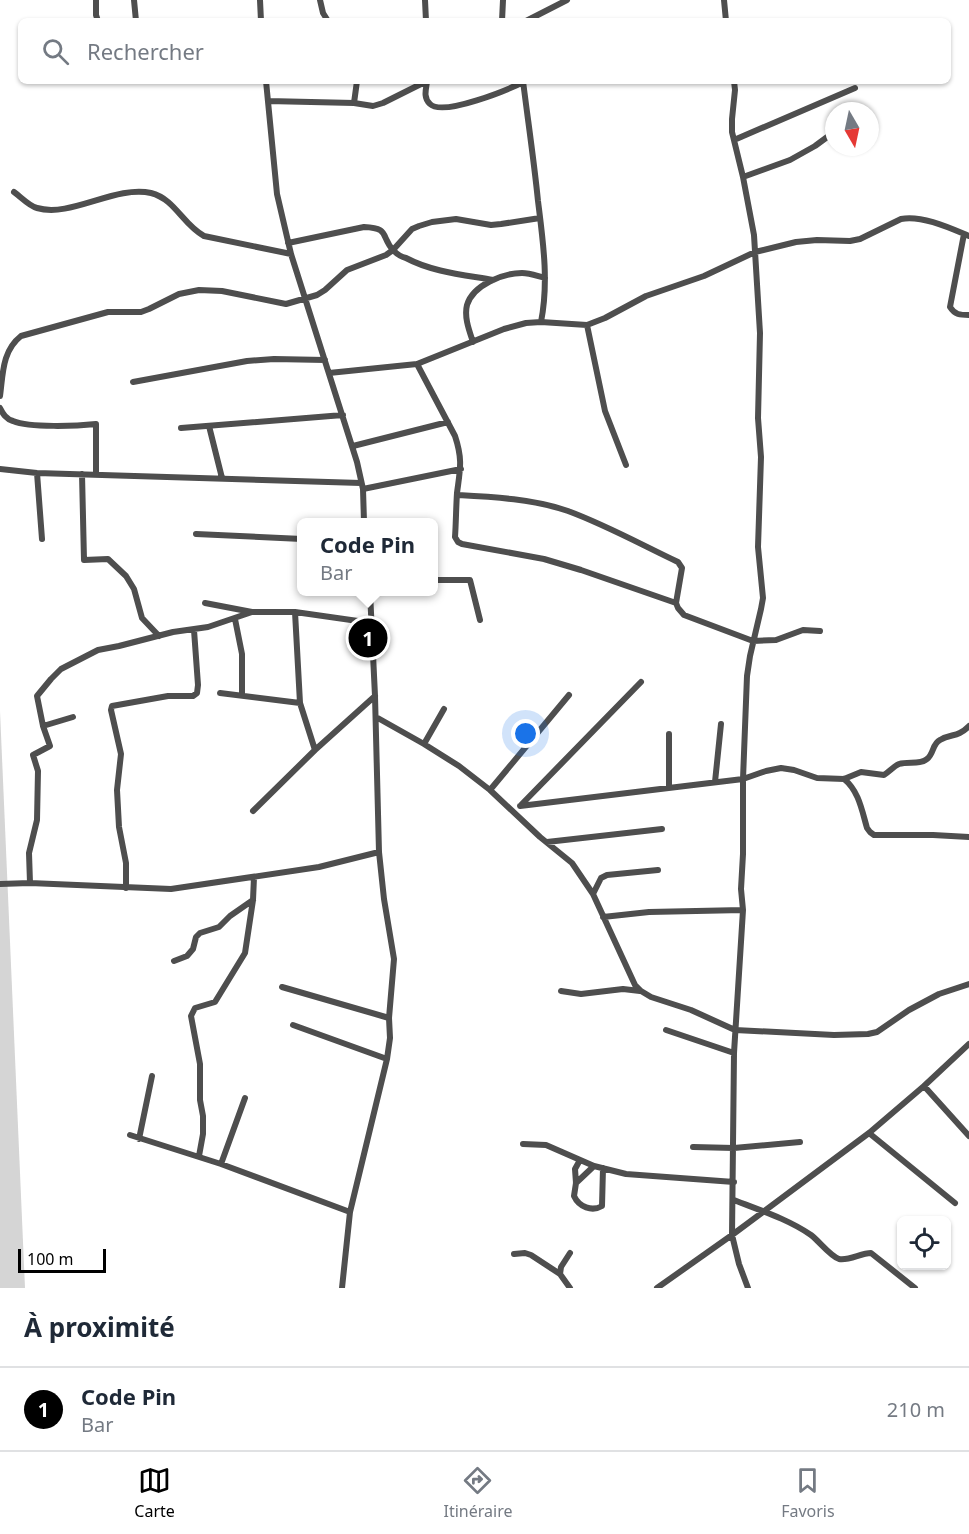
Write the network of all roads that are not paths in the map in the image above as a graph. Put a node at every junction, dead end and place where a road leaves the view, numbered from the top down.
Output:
1 (96, 0) edge
2 (134, 0) edge
3 (260, 0) edge
4 (320, 0) edge
5 (425, 0) edge
6 (503, 0) edge
7 (567, 0) edge
8 (724, 0) edge
9 (97, 18) edge
10 (136, 18) edge
11 (261, 18) edge
12 (326, 18) edge
13 (426, 18) edge
14 (502, 18) edge
15 (532, 18) edge
16 (726, 18) edge
17 (266, 84) edge
18 (357, 84) edge
19 (421, 84) edge
20 (427, 84) edge
21 (519, 84) edge
22 (524, 84) edge
23 (734, 84) edge
24 (855, 88) dead end
25 (268, 101) junction
26 (354, 103) junction
27 (825, 139) edge
28 (734, 140) junction
29 (743, 177) junction
30 (14, 192) dead end
31 (540, 218) junction
32 (967, 235) edge
33 (288, 243) junction
34 (393, 250) junction
35 (755, 252) junction
36 (291, 254) junction
37 (545, 279) junction
38 (493, 280) junction
39 (304, 298) junction
40 (969, 315) edge
41 (541, 322) junction
42 (587, 325) junction
43 (472, 342) junction
44 (325, 360) junction
45 (417, 364) junction
46 (329, 373) junction
47 (133, 382) dead end
48 (0, 396) edge
49 (0, 408) edge
50 (343, 415) junction
51 (447, 422) junction
52 (209, 426) junction
53 (181, 428) dead end
54 (353, 446) junction
55 (626, 465) dead end
56 (0, 469) edge
57 (461, 469) junction
58 (37, 473) junction
59 (82, 474) junction
60 (96, 475) junction
61 (222, 478) junction
62 (362, 486) junction
63 (457, 495) junction
64 (364, 518) edge
65 (196, 534) dead end
66 (42, 539) dead end
67 (297, 539) edge
68 (438, 580) edge
69 (370, 596) edge
70 (205, 603) dead end
71 (676, 603) junction
72 (252, 612) junction
73 (295, 612) junction
74 (235, 619) junction
75 (480, 620) dead end
76 (372, 622) junction
77 (194, 630) junction
78 (820, 631) dead end
79 (159, 636) junction
80 (753, 641) junction
81 (641, 682) dead end
82 (220, 693) dead end
83 (242, 695) junction
84 (569, 695) dead end
85 (375, 696) junction
86 (300, 703) junction
87 (444, 709) dead end
88 (73, 717) dead end
89 (376, 717) junction
90 (721, 724) dead end
91 (43, 726) junction
92 (969, 726) edge
93 (669, 734) dead end
94 (424, 744) junction
95 (315, 750) junction
96 (743, 779) junction
97 (844, 779) junction
98 (715, 782) junction
99 (669, 787) junction
100 (490, 790) junction
101 (520, 806) junction
102 (253, 811) dead end
103 (515, 813) junction
104 (662, 829) dead end
105 (969, 837) edge
106 (547, 842) junction
107 (379, 852) junction
108 (658, 870) dead end
109 (254, 877) junction
110 (30, 883) junction
111 (0, 884) edge
112 (126, 888) junction
113 (592, 894) junction
114 (253, 900) junction
115 (743, 910) junction
116 (603, 917) junction
117 (174, 961) dead end
118 (969, 984) edge
119 (282, 987) dead end
120 (561, 991) dead end
121 (641, 991) junction
122 (389, 1018) junction
123 (293, 1025) dead end
124 (666, 1030) dead end
125 (735, 1030) junction
126 (969, 1044) edge
127 (734, 1053) junction
128 (387, 1059) junction
129 (152, 1076) dead end
130 (924, 1086) junction
131 (245, 1098) dead end
132 (868, 1133) junction
133 (130, 1135) dead end
134 (969, 1136) edge
135 (139, 1139) junction
136 (800, 1142) dead end
137 (523, 1144) dead end
138 (693, 1147) dead end
139 (734, 1148) junction
140 (199, 1156) junction
141 (580, 1160) junction
142 (221, 1164) junction
143 (594, 1166) junction
144 (603, 1168) junction
145 (734, 1182) junction
146 (576, 1183) junction
147 (734, 1200) junction
148 (955, 1203) dead end
149 (763, 1211) junction
150 (350, 1212) junction
151 (732, 1235) junction
152 (570, 1253) dead end
153 (514, 1254) dead end
154 (560, 1274) junction
155 (342, 1288) edge
156 (570, 1288) edge
157 (657, 1288) edge
158 (748, 1288) edge
159 (915, 1288) edge

1 - 9 street
2 - 10 street
3 - 11 street
4 - 12 street
5 - 13 street
6 - 14 street
7 - 15 street
8 - 16 street
17 - 25 street
18 - 26 street
19 - 26 street
20 - 21 street
22 - 31 street
23 - 28 street
24 - 28 street
25 - 26 street
25 - 33 street
27 - 29 street
28 - 29 street
29 - 35 street
30 - 36 street
31 - 34 street
31 - 37 street
32 - 35 street
32 - 40 street
33 - 34 street
33 - 36 street
34 - 38 street
34 - 39 street
35 - 42 street
35 - 80 street
36 - 39 street
37 - 38 street
37 - 41 street
38 - 43 street
39 - 44 street
39 - 48 street
41 - 42 street
41 - 43 street
42 - 55 street
43 - 45 street
44 - 46 street
44 - 47 street
45 - 46 street
45 - 51 street
46 - 50 street
49 - 60 street
50 - 52 street
50 - 54 street
51 - 54 street
51 - 57 street
52 - 53 street
52 - 61 street
54 - 62 street
56 - 58 street
57 - 62 street
57 - 63 street
58 - 59 street
58 - 66 street
59 - 60 street
59 - 79 street
60 - 61 street
61 - 62 street
62 - 64 street
63 - 71 street
63 - 71 street
65 - 67 street
68 - 75 street
69 - 76 street
70 - 72 street
71 - 80 street
72 - 73 street
72 - 74 street
73 - 76 street
73 - 86 street
74 - 77 street
74 - 83 street
76 - 85 street
77 - 79 street
77 - 112 street
78 - 80 street
79 - 91 street
80 - 96 street
81 - 101 street
82 - 83 street
83 - 86 street
84 - 100 street
85 - 89 street
85 - 95 street
86 - 95 street
87 - 94 street
88 - 91 street
89 - 94 street
89 - 107 street
90 - 98 street
91 - 110 street
92 - 97 street
93 - 99 street
94 - 100 street
95 - 102 street
96 - 97 street
96 - 98 street
96 - 115 street
97 - 105 street
98 - 99 street
99 - 101 street
100 - 103 street
101 - 103 street
103 - 106 street
104 - 106 street
106 - 113 street
107 - 109 street
107 - 122 street
108 - 113 street
109 - 112 street
109 - 114 street
110 - 111 street
110 - 112 street
113 - 116 street
114 - 117 street
114 - 140 street
115 - 116 street
115 - 125 street
116 - 121 street
118 - 125 street
119 - 122 street
120 - 121 street
121 - 125 street
122 - 128 street
123 - 128 street
124 - 127 street
125 - 127 street
126 - 130 street
127 - 139 street
128 - 150 street
129 - 135 street
130 - 132 street
130 - 134 street
131 - 142 street
132 - 148 street
132 - 149 street
133 - 135 street
135 - 140 street
136 - 139 street
137 - 141 street
138 - 139 street
139 - 145 street
140 - 142 street
141 - 143 street
141 - 146 street
142 - 150 street
143 - 144 street
143 - 146 street
144 - 145 street
144 - 146 street
145 - 147 street
147 - 149 street
147 - 151 street
149 - 151 street
149 - 159 street
150 - 155 street
151 - 157 street
151 - 158 street
152 - 154 street
153 - 154 street
154 - 156 street

